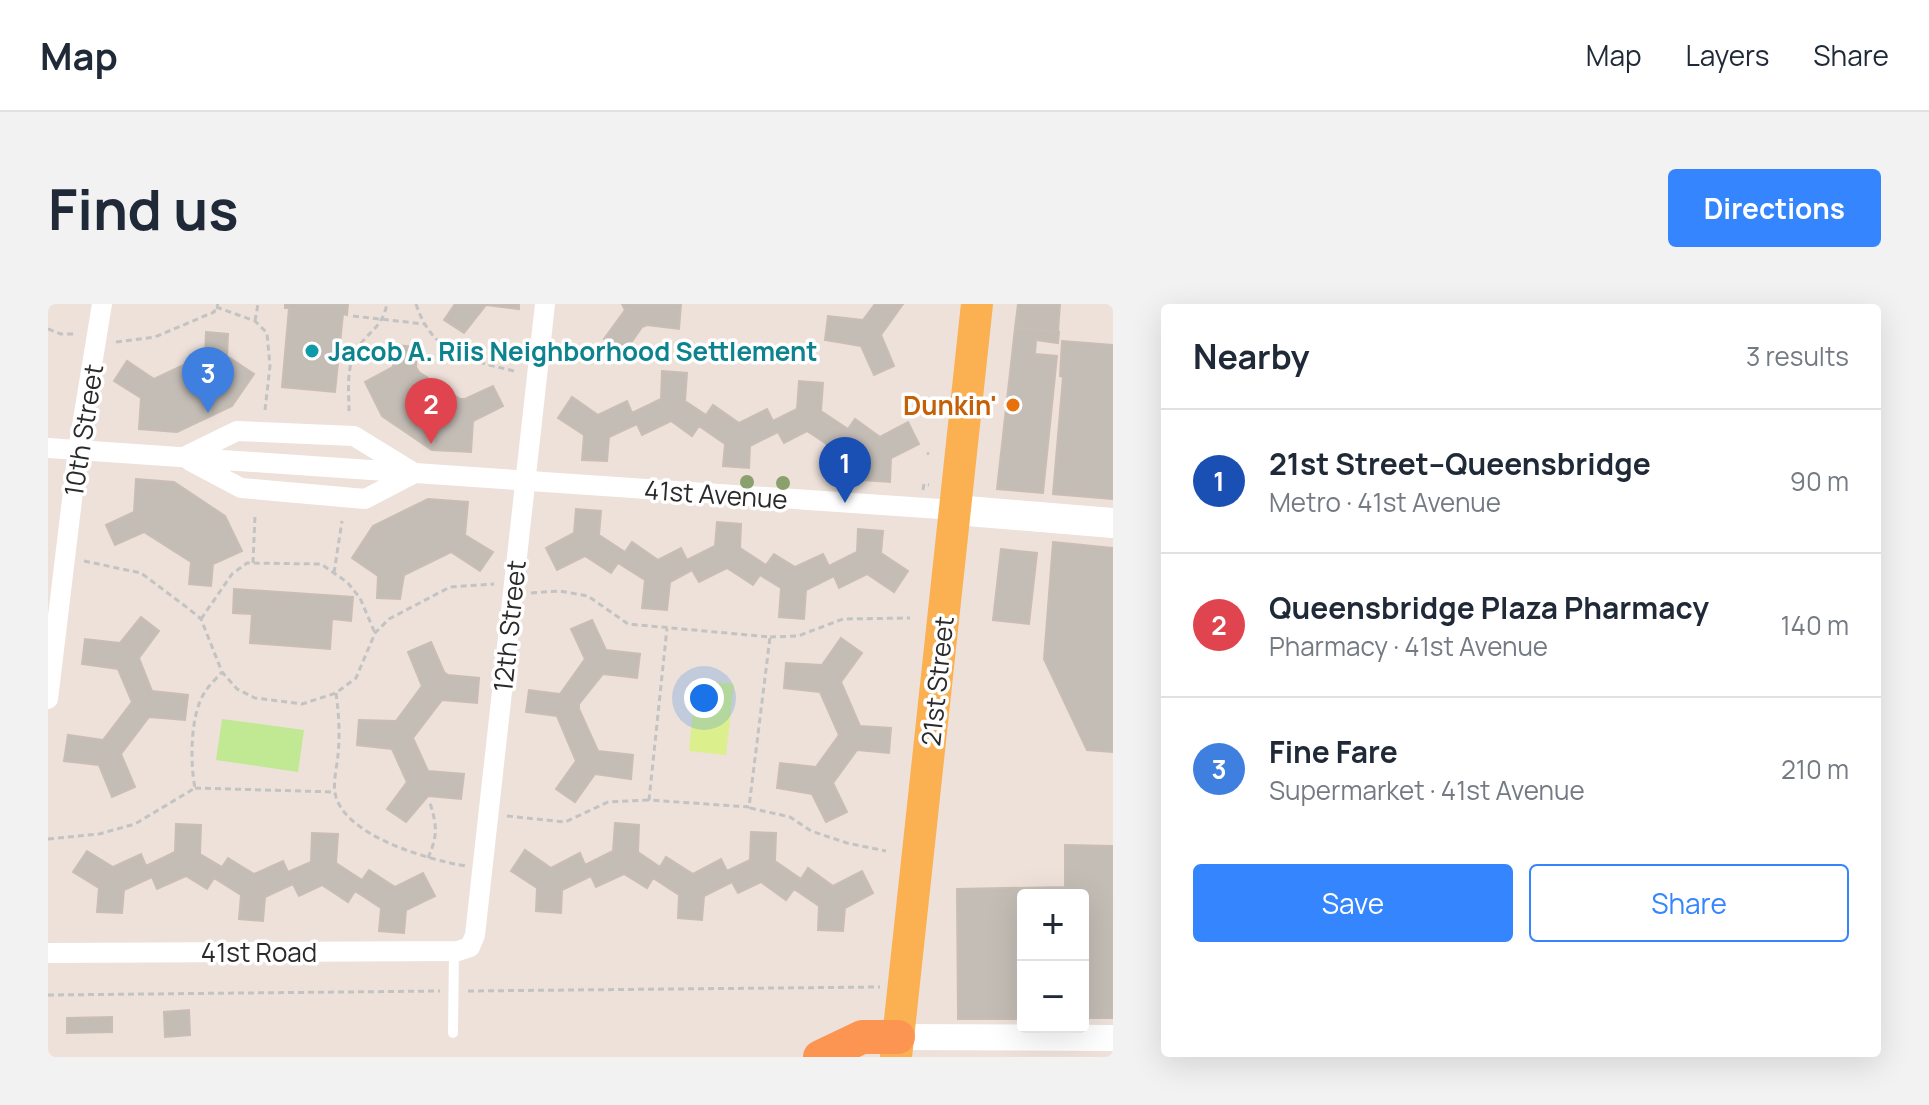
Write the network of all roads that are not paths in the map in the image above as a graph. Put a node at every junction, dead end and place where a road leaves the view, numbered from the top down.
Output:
1 (102, 304) edge
2 (545, 304) edge
3 (977, 304) edge
4 (48, 448) edge
5 (78, 450) junction
6 (183, 458) junction
7 (414, 473) junction
8 (525, 481) junction
9 (955, 510) junction
10 (1113, 523) edge
11 (48, 699) edge
12 (462, 949) junction
13 (48, 953) edge
14 (453, 1033) dead end
15 (1113, 1038) edge
16 (897, 1047) edge
17 (820, 1057) edge

1 - 5 street, 10th Street
2 - 8 street, 12th Street
3 - 9 main road, 21st Street
4 - 5 street, 41st Avenue
5 - 6 street, 41st Avenue
5 - 11 street, 10th Street
6 - 7 street, 41st Avenue
6 - 7 street, 41st Avenue
6 - 7 street, 41st Avenue
7 - 8 street, 41st Avenue
8 - 9 street, 41st Avenue
8 - 12 street, 12th Street
9 - 10 main road, 41st Avenue
9 - 16 main road, 21st Street
12 - 13 street, 41st Road
12 - 14 lane
15 - 16 street
16 - 17 highway

